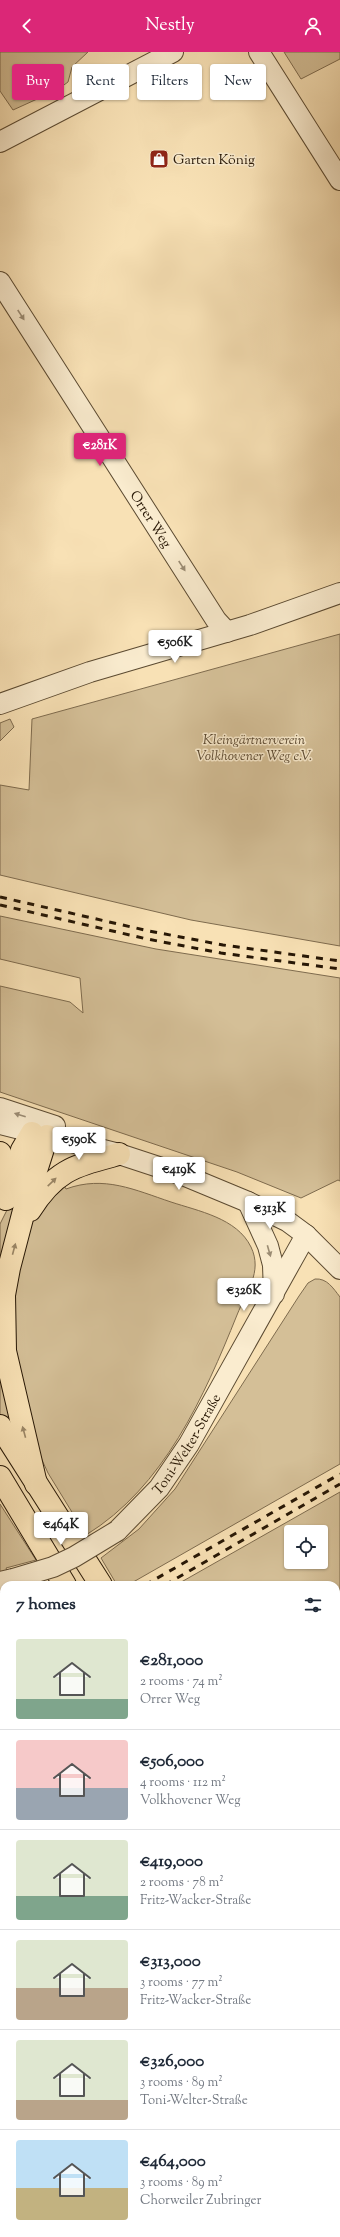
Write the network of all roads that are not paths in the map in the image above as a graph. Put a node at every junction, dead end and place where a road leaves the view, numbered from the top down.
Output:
1 (173, 52) edge
2 (259, 52) edge
3 (0, 142) edge
4 (340, 180) edge
5 (0, 282) edge
6 (340, 593) edge
7 (226, 632) junction
8 (0, 704) edge
9 (0, 1108) edge
10 (0, 1124) edge
11 (40, 1128) junction
12 (0, 1153) edge
13 (120, 1154) junction
14 (248, 1202) junction
15 (3, 1205) edge
16 (20, 1225) junction
17 (306, 1235) junction
18 (340, 1269) edge
19 (274, 1294) junction
20 (0, 1426) edge
21 (0, 1477) edge
22 (36, 1484) junction
23 (6, 1581) edge
24 (63, 1581) edge
25 (98, 1581) edge

1 - 3 street
2 - 4 street
5 -> 7 street, Orrer Weg
6 - 7 street
7 - 8 street
11 -> 9 street
10 - 11 street
11 - 13 street
11 - 15 highway
11 - 16 highway
12 - 15 highway
13 - 14 street
16 -> 13 highway
14 - 17 street
14 -> 19 street
22 -> 16 highway
17 - 18 street
17 - 19 street, Toni-Welter-Straße
19 - 23 street, Toni-Welter-Straße, bridge
20 - 22 highway
21 - 24 highway
22 - 25 highway

